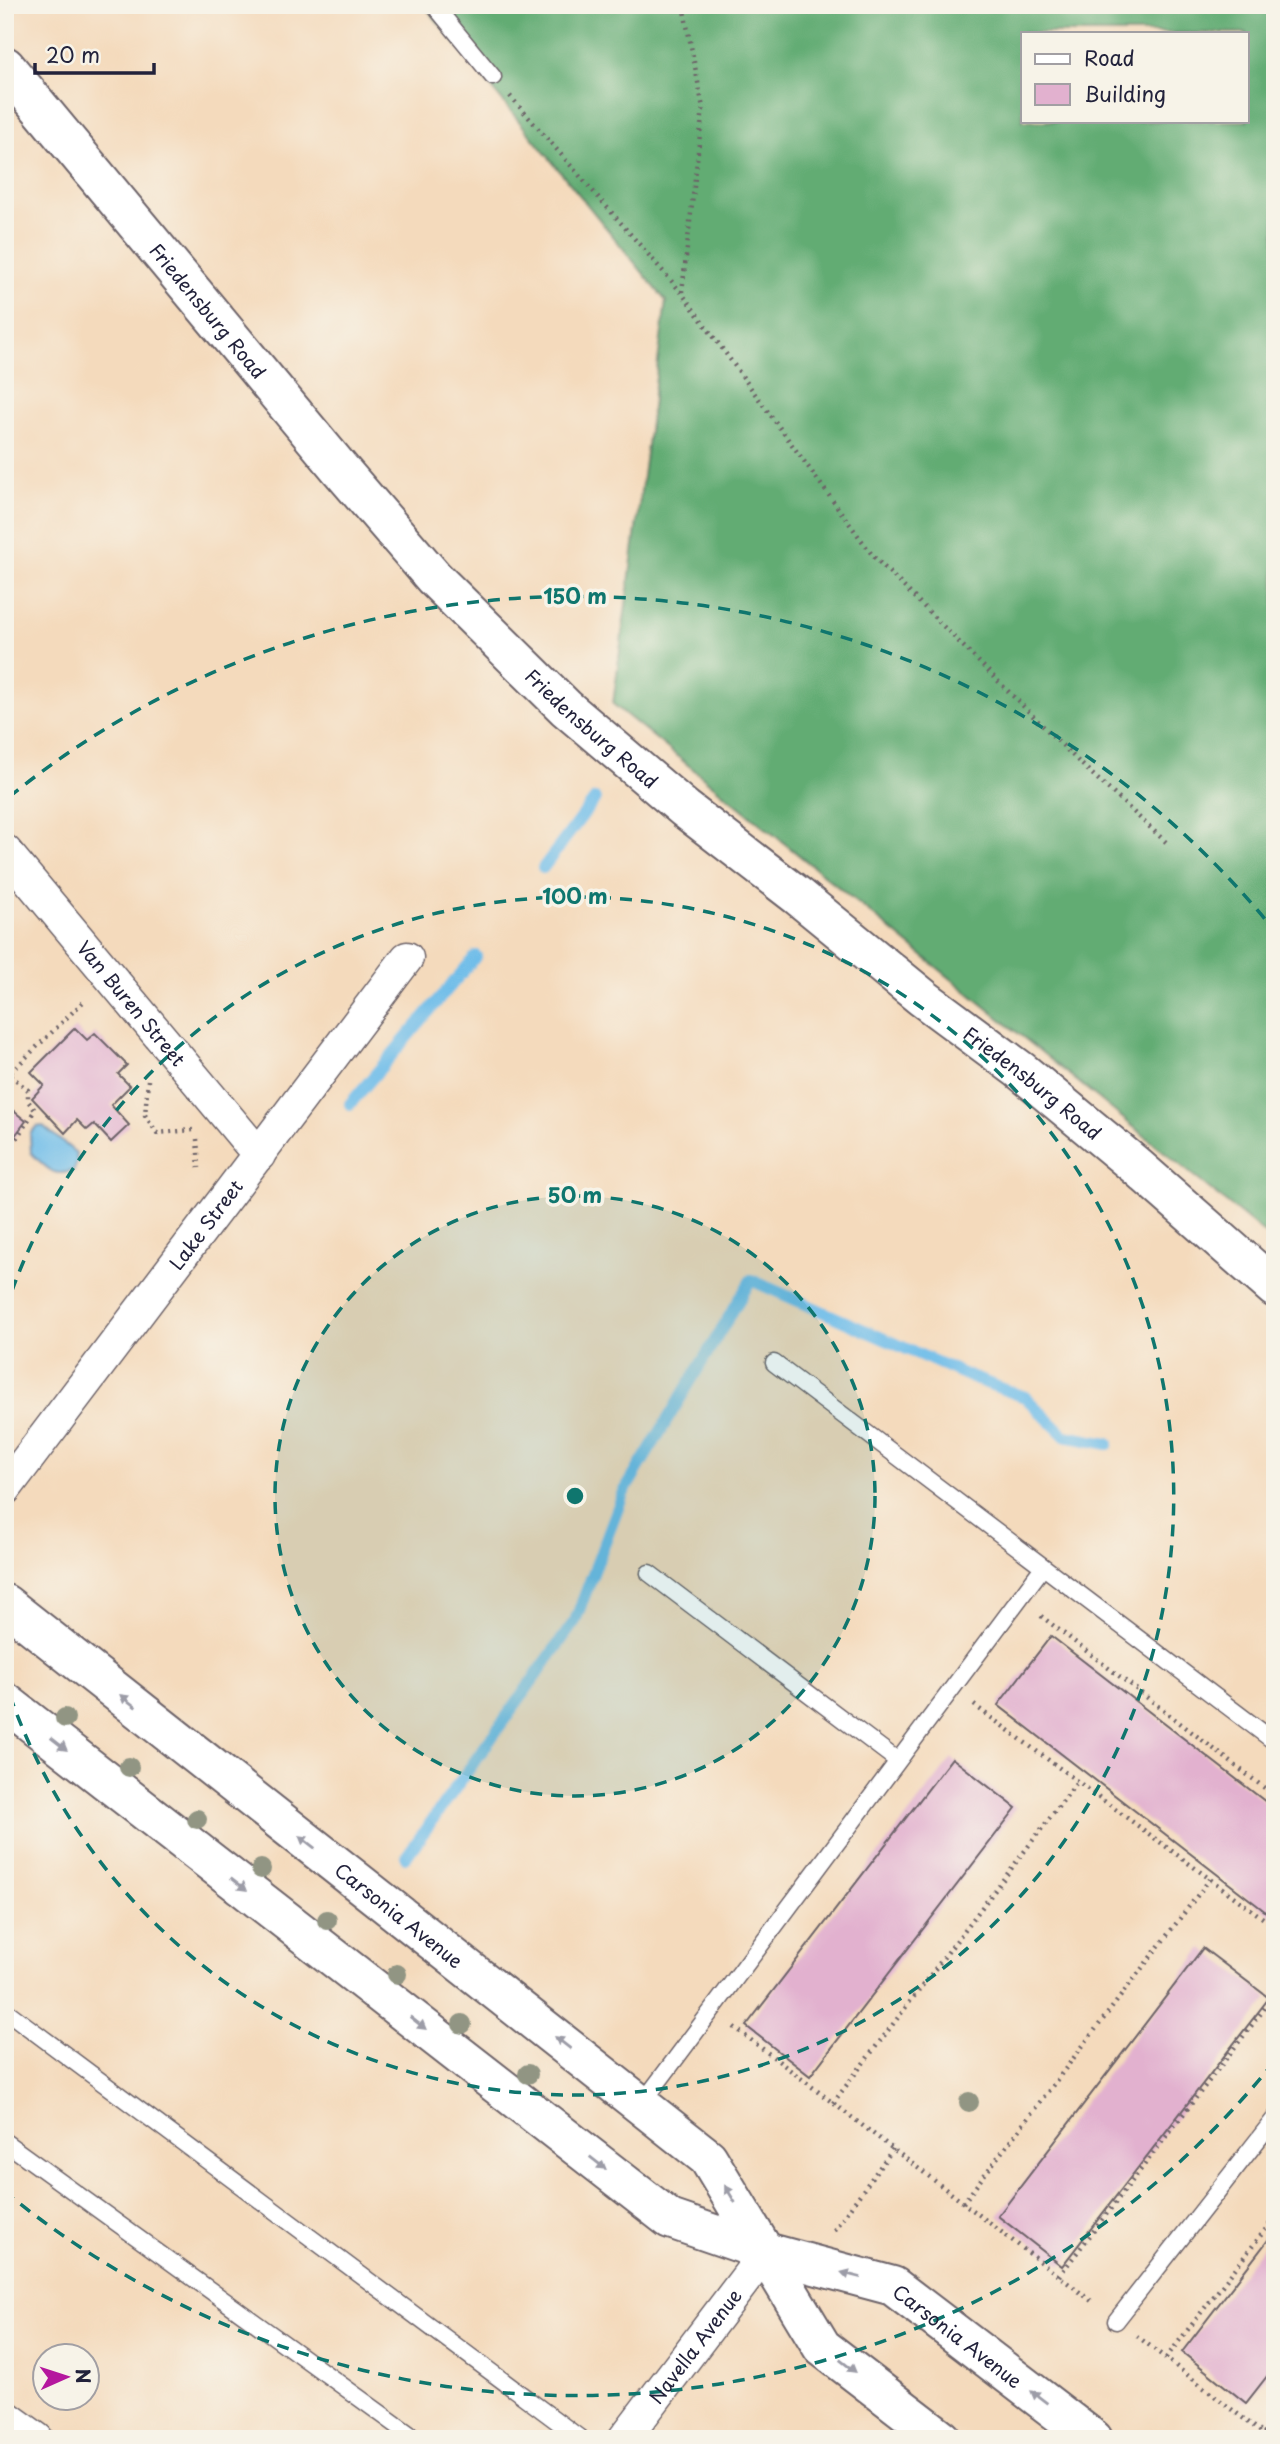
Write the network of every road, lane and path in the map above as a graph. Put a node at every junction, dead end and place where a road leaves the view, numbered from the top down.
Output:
1 (434, 5) edge
2 (683, 5) edge
3 (5, 66) edge
4 (493, 77) joint
5 (681, 292) junction
6 (1167, 843) dead end
7 (5, 851) edge
8 (407, 958) dead end
9 (86, 999) dead end
10 (149, 1068) dead end
11 (5, 1156) edge
12 (259, 1156) junction
13 (193, 1178) dead end
14 (1275, 1288) edge
15 (774, 1363) dead end
16 (5, 1489) edge
17 (1043, 1567) junction
18 (649, 1573) dead end
19 (5, 1604) edge
20 (1034, 1625) dead end
21 (981, 1694) dead end
22 (5, 1702) edge
23 (973, 1704) junction
24 (965, 1715) dead end
25 (1275, 1741) edge
26 (898, 1761) junction
27 (1078, 1781) junction
28 (1275, 1796) edge
29 (1210, 1879) junction
30 (1275, 1927) edge
31 (1275, 1995) edge
32 (5, 2010) edge
33 (728, 2022) dead end
34 (833, 2103) junction
35 (641, 2105) junction
36 (1275, 2118) edge
37 (5, 2142) edge
38 (893, 2149) junction
39 (963, 2203) junction
40 (847, 2213) dead end
41 (1275, 2217) edge
42 (766, 2252) junction
43 (1059, 2276) junction
44 (1116, 2321) junction
45 (1166, 2358) junction
46 (5, 2416) edge
47 (1275, 2420) edge
48 (1264, 2434) junction
49 (37, 2439) edge
50 (416, 2439) edge
51 (581, 2439) edge
52 (624, 2439) edge
53 (942, 2439) edge
54 (1093, 2439) edge
55 (1270, 2439) edge

1 - 4 lane
2 - 5 path
3 - 14 street, Friedensburg Road
4 - 5 path
5 - 6 path
7 - 12 street, Van Buren Street
8 - 12 street, Lake Street
9 - 11 path
10 - 13 path
12 - 16 street, Lake Street
15 - 17 lane
17 - 25 lane
17 - 26 lane
18 - 26 lane
35 -> 19 street, Carsonia Avenue
20 - 28 path
21 - 23 path
22 -> 42 street, Carsonia Avenue
23 - 24 path
23 - 27 path
26 - 35 lane
27 - 29 path
27 - 34 path
29 - 30 path
29 - 39 path
31 - 43 path
32 - 51 lane
33 - 34 path
34 - 38 path
42 -> 35 street, Carsonia Avenue
36 - 44 lane
37 - 50 lane
38 - 39 path
38 - 40 path
39 - 43 path
41 - 45 path
42 - 52 street, Navella Avenue
42 -> 53 street, Carsonia Avenue
54 -> 42 street, Carsonia Avenue
43 - 44 path
44 - 45 path
45 - 48 path
46 - 49 street
47 - 48 path
48 - 55 path

